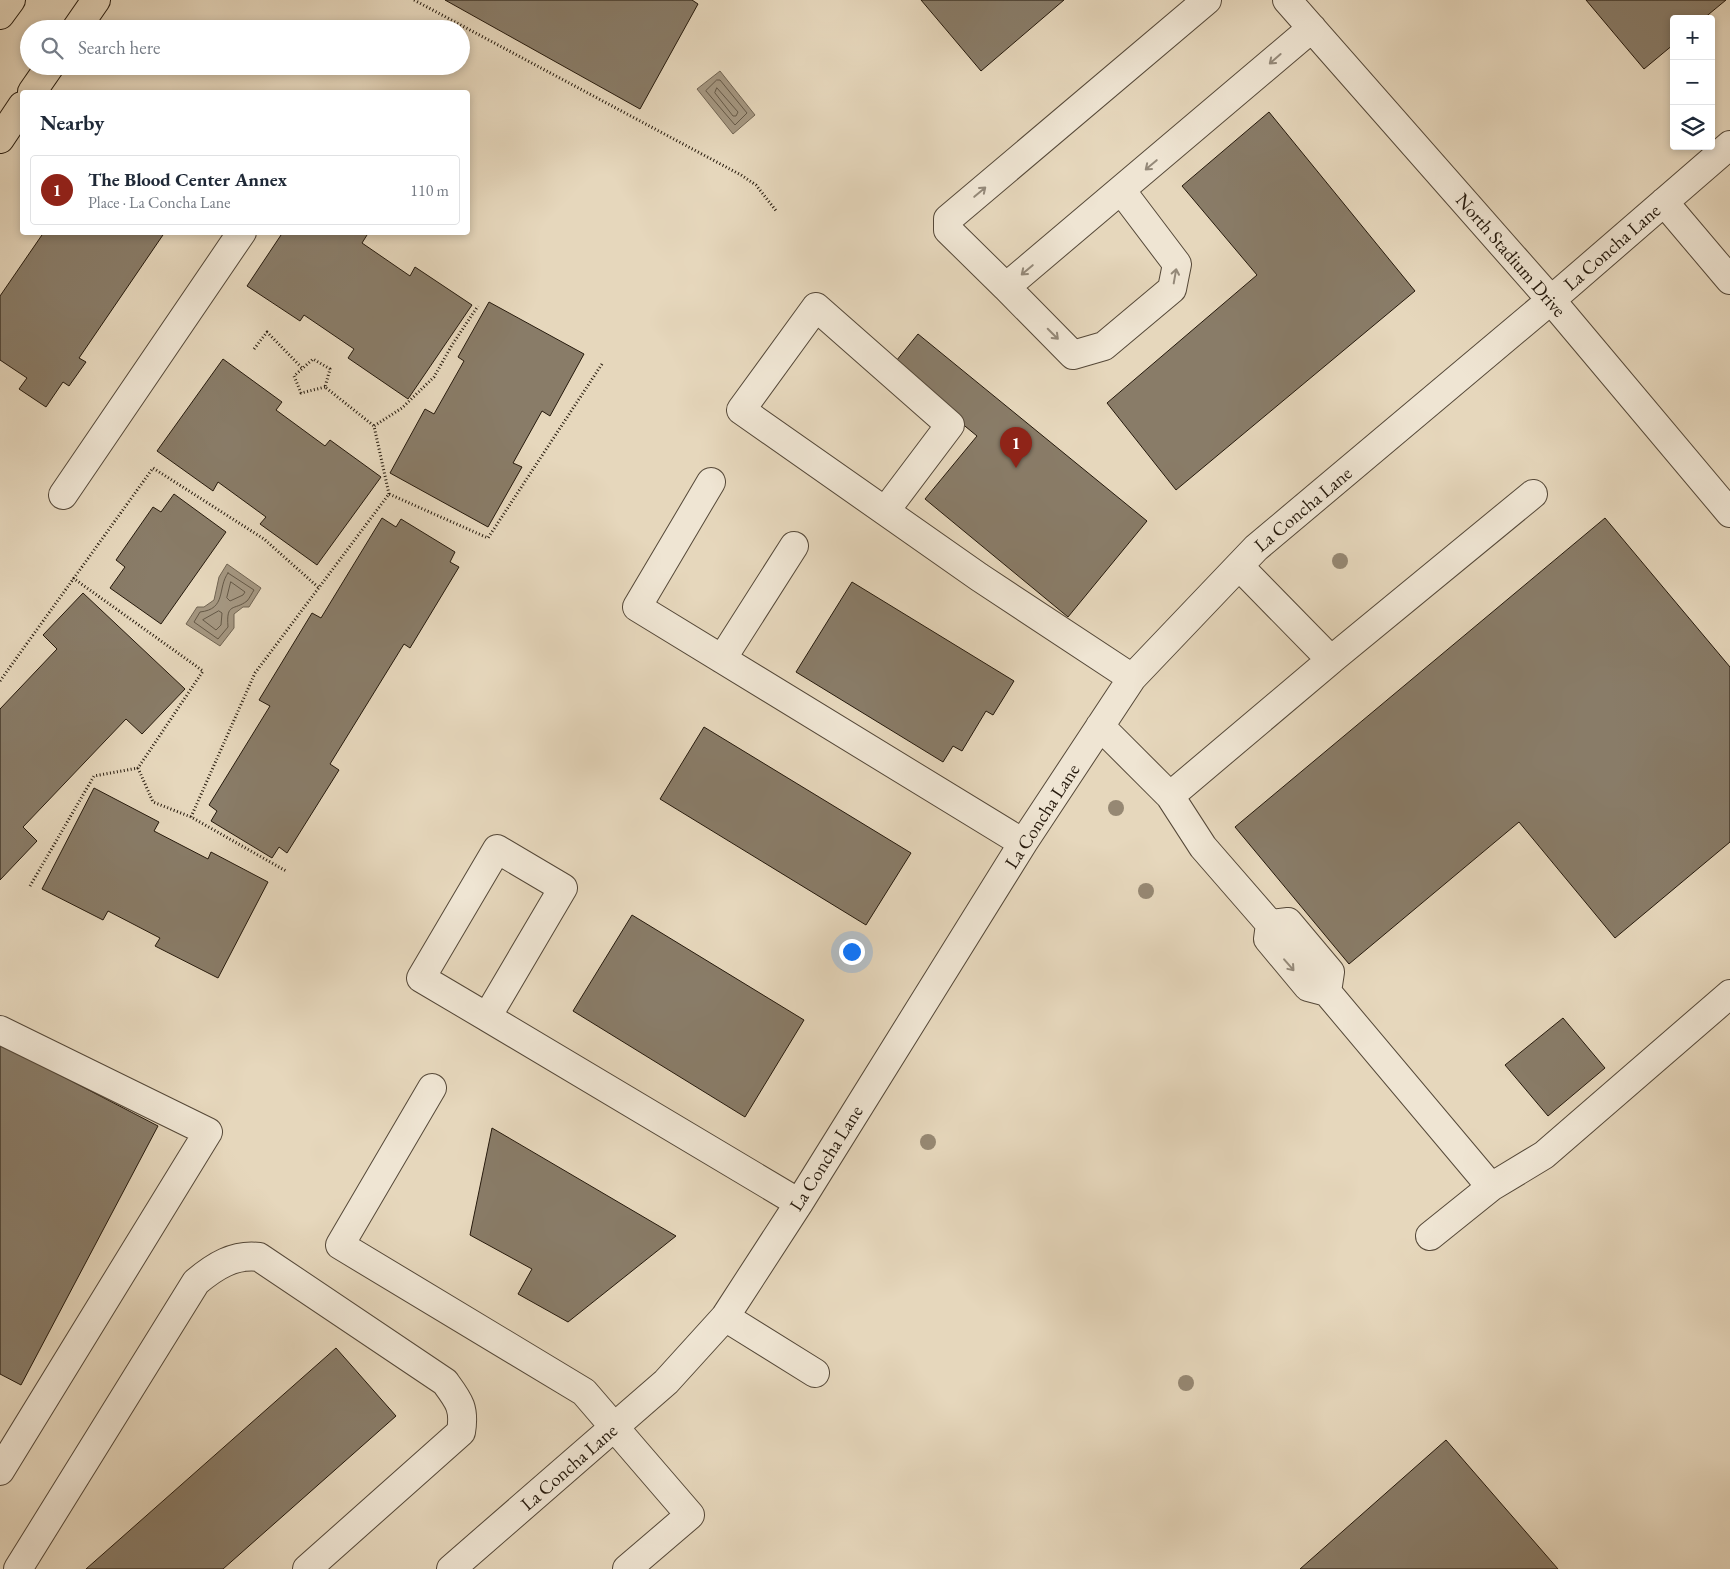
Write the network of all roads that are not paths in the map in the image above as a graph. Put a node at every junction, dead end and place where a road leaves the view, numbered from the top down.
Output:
1 (11, 0) edge
2 (96, 0) edge
3 (1207, 0) edge
4 (1287, 0) edge
5 (0, 15) edge
6 (82, 20) edge
7 (1312, 28) junction
8 (44, 75) edge
9 (33, 90) edge
10 (1730, 146) edge
11 (1121, 190) junction
12 (1664, 202) junction
13 (240, 235) edge
14 (1730, 280) edge
15 (1006, 288) junction
16 (1551, 300) junction
17 (711, 482) dead end
18 (1533, 494) dead end
19 (63, 495) dead end
20 (886, 510) junction
21 (1730, 513) edge
22 (794, 546) dead end
23 (1239, 566) junction
24 (722, 659) junction
25 (1331, 660) junction
26 (1132, 678) junction
27 (1100, 726) junction
28 (1170, 796) junction
29 (1024, 843) junction
30 (1730, 994) edge
31 (487, 1017) junction
32 (0, 1030) edge
33 (432, 1088) dead end
34 (1491, 1187) junction
35 (799, 1203) junction
36 (1430, 1236) dead end
37 (725, 1317) junction
38 (815, 1373) dead end
39 (613, 1428) junction
40 (0, 1471) edge
41 (18, 1569) edge
42 (307, 1569) edge
43 (451, 1569) edge
44 (626, 1569) edge

1 - 5 main road
2 - 6 main road
15 -> 3 street
4 - 7 street, North Stadium Drive
7 -> 11 street
7 - 16 street, North Stadium Drive
8 - 9 main road
10 - 12 street, La Concha Lane
11 -> 15 street
15 -> 11 street
12 - 14 street
12 - 16 street, La Concha Lane
13 - 19 street
16 - 21 street, North Stadium Drive
16 - 23 street, La Concha Lane
17 - 24 street
18 - 25 street
20 - 20 street
20 - 26 street
22 - 24 street
23 - 25 street
23 - 26 street, La Concha Lane
24 - 29 street
25 - 28 street
26 - 27 street, La Concha Lane
27 - 28 street
27 - 29 street, La Concha Lane
28 - 34 street
29 - 35 street, La Concha Lane
30 - 34 street
31 - 31 street
31 - 35 street
32 - 40 street
33 - 39 street
34 - 36 street
35 - 37 street, La Concha Lane
37 - 38 street
37 - 39 street, La Concha Lane
39 - 43 street, La Concha Lane
39 - 44 street
41 - 42 street

